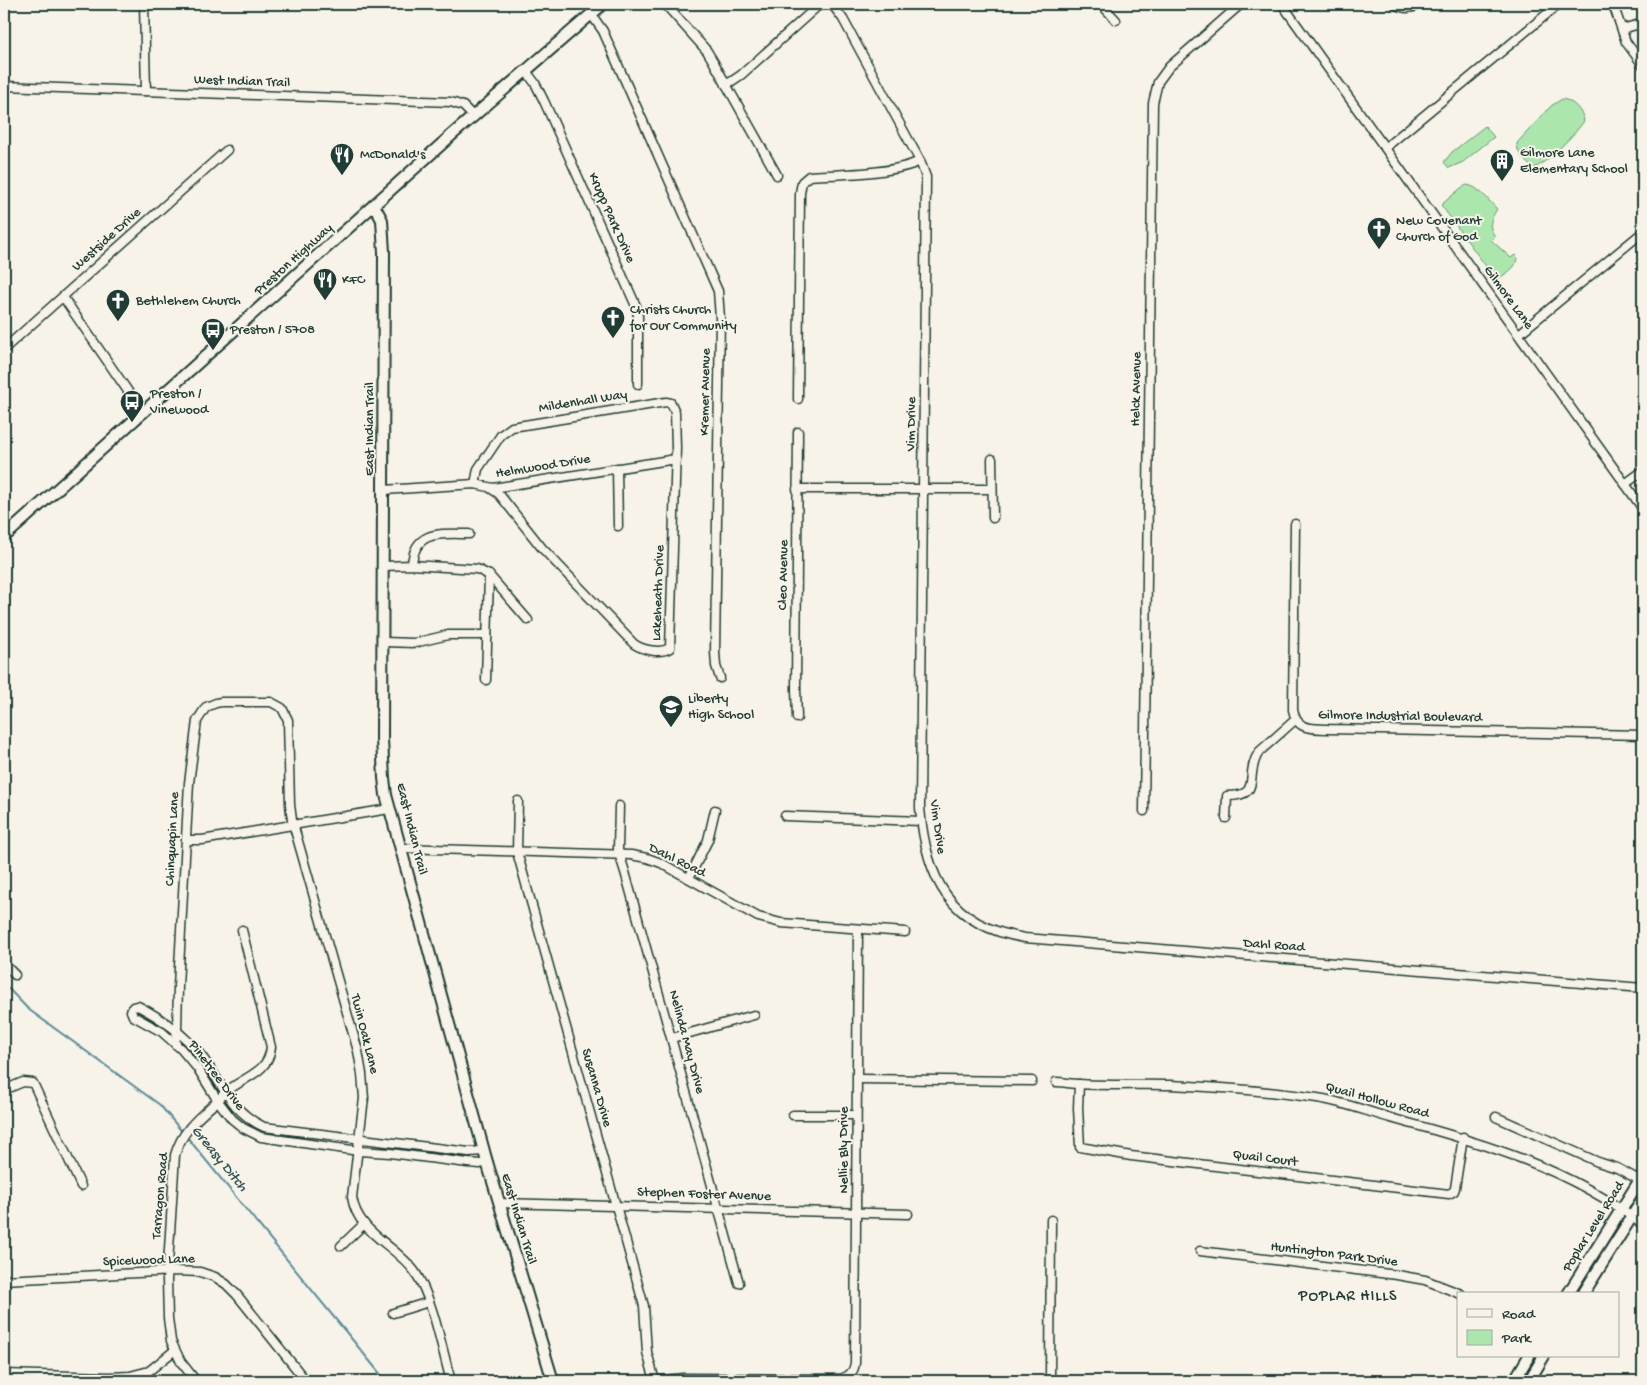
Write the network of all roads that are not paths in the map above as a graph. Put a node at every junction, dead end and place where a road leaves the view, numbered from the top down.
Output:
1 (144, 4) edge
2 (603, 4) edge
3 (665, 4) edge
4 (817, 4) edge
5 (832, 4) edge
6 (1101, 4) edge
7 (1242, 4) edge
8 (1282, 4) edge
9 (1394, 4) edge
10 (1420, 4) edge
11 (1559, 4) edge
12 (1614, 4) edge
13 (591, 14) junction
14 (1116, 20) dead end
15 (1643, 23) edge
16 (1622, 29) junction
17 (1643, 65) edge
18 (526, 71) junction
19 (726, 85) junction
20 (4, 86) edge
21 (146, 91) junction
22 (474, 117) junction
23 (1386, 147) junction
24 (228, 150) dead end
25 (920, 161) junction
26 (776, 175) dead end
27 (374, 206) junction
28 (1643, 232) edge
29 (63, 297) junction
30 (1519, 334) junction
31 (4, 349) edge
32 (638, 384) dead end
33 (798, 399) dead end
34 (143, 413) junction
35 (798, 432) dead end
36 (676, 459) junction
37 (992, 459) dead end
38 (617, 468) junction
39 (1643, 471) edge
40 (475, 484) junction
41 (1626, 484) junction
42 (490, 488) junction
43 (797, 488) junction
44 (923, 489) junction
45 (991, 489) junction
46 (384, 490) junction
47 (1643, 509) edge
48 (993, 518) dead end
49 (1295, 524) dead end
50 (618, 526) dead end
51 (469, 534) dead end
52 (4, 537) edge
53 (412, 565) junction
54 (383, 566) junction
55 (489, 575) junction
56 (528, 620) dead end
57 (487, 635) junction
58 (384, 642) junction
59 (720, 678) dead end
60 (486, 680) dead end
61 (274, 703) joint
62 (797, 718) dead end
63 (1296, 720) junction
64 (1643, 735) edge
65 (518, 801) dead end
66 (619, 806) dead end
67 (389, 809) junction
68 (716, 810) dead end
69 (1144, 811) dead end
70 (785, 816) dead end
71 (1226, 818) dead end
72 (921, 821) junction
73 (294, 825) junction
74 (186, 840) junction
75 (400, 848) junction
76 (517, 852) junction
77 (619, 855) junction
78 (932, 868) joint
79 (689, 878) junction
80 (858, 929) junction
81 (242, 930) dead end
82 (905, 932) dead end
83 (4, 964) edge
84 (15, 975) dead end
85 (1643, 988) edge
86 (754, 1015) dead end
87 (177, 1031) junction
88 (672, 1038) junction
89 (175, 1044) junction
90 (858, 1079) junction
91 (1032, 1081) dead end
92 (1056, 1082) dead end
93 (1078, 1084) junction
94 (4, 1090) edge
95 (225, 1092) junction
96 (218, 1101) junction
97 (793, 1115) dead end
98 (856, 1115) junction
99 (1496, 1118) dead end
100 (1462, 1137) junction
101 (360, 1140) junction
102 (358, 1151) junction
103 (484, 1151) junction
104 (487, 1162) junction
105 (1642, 1179) edge
106 (81, 1186) dead end
107 (1643, 1199) edge
108 (499, 1202) junction
109 (616, 1205) junction
110 (720, 1208) junction
111 (1622, 1208) junction
112 (856, 1212) junction
113 (908, 1214) dead end
114 (1632, 1216) junction
115 (1050, 1220) dead end
116 (364, 1224) junction
117 (1643, 1225) edge
118 (341, 1246) dead end
119 (1200, 1251) dead end
120 (168, 1272) junction
121 (4, 1280) edge
122 (739, 1283) dead end
123 (1457, 1292) edge
124 (1569, 1292) edge
125 (1584, 1292) edge
126 (429, 1302) junction
127 (393, 1312) dead end
128 (175, 1350) junction
129 (1528, 1358) edge
130 (1543, 1358) edge
131 (4, 1374) edge
132 (196, 1381) edge
133 (306, 1381) edge
134 (451, 1381) edge
135 (553, 1381) edge
136 (655, 1381) edge
137 (1050, 1381) edge
138 (1515, 1381) edge
139 (1529, 1381) edge

1 - 21 street
2 - 13 main road, Preston Highway
3 - 19 street
4 - 19 street
5 - 25 street, Vim Drive
6 - 14 street
7 - 69 street, Helck Avenue
8 - 23 street, Gilmore Lane
9 - 10 street
11 - 23 street
12 - 16 street
13 - 18 main road, Preston Highway
13 - 59 street, Kremer Avenue
15 - 16 street
16 - 17 street
18 - 22 main road, Preston Highway
18 - 32 street, Krupp Park Drive
19 - 26 street
20 - 21 street, West Indian Trail
21 - 22 street, West Indian Trail
22 - 27 main road, Preston Highway
23 - 30 street, Gilmore Lane
24 - 29 street, Westside Drive
25 - 33 street
25 - 44 street, Vim Drive
27 - 34 main road, Preston Highway
27 - 46 main road, East Indian Trail
28 - 30 street
29 - 31 street, Westside Drive
29 - 34 street
30 - 41 street, Gilmore Lane
34 - 52 main road, Preston Highway
35 - 43 street, Cleo Avenue
36 - 38 street, Helmwood Drive
36 - 40 street, Mildenhall Way
36 - 42 street, Lakeheath Drive
37 - 45 street
38 - 42 street, Helmwood Drive
38 - 50 street
39 - 41 street
40 - 42 street, Helmwood Drive
40 - 46 street, Helmwood Drive
41 - 47 street, Gilmore Lane
43 - 44 street
43 - 62 street, Cleo Avenue
44 - 45 street
44 - 72 street, Vim Drive
45 - 48 street
46 - 54 main road, East Indian Trail
49 - 63 street
51 - 53 street
53 - 54 street
53 - 55 street
54 - 58 main road, East Indian Trail
55 - 56 street
55 - 57 street
57 - 58 street
57 - 60 street
58 - 67 main road, East Indian Trail
61 - 73 street, Twin Oak Lane
61 - 74 street, Chinquapin Lane
63 - 64 street, Gilmore Industrial Boulevard
63 - 71 street
65 - 76 street, Susanna Drive
66 - 77 street, Nelinda May Drive
67 - 73 street
67 - 75 main road, East Indian Trail
68 - 79 street
70 - 72 street
72 - 78 street, Vim Drive
73 - 74 street
73 - 101 street, Twin Oak Lane
74 - 87 street, Chinquapin Lane
75 - 76 street, Dahl Road
75 - 103 main road, East Indian Trail
76 - 77 street, Dahl Road
76 - 109 street, Susanna Drive
77 - 79 street, Dahl Road
77 - 88 street, Nelinda May Drive
78 - 85 street, Dahl Road
79 - 80 street, Dahl Road
80 - 82 street, Dahl Road
80 - 90 street, Nellie Bly Drive
81 - 95 street, Tarragon Road
83 - 84 street
86 - 88 street
87 - 89 street, Chinquapin Lane
87 - 89 street, Pinetree Drive
87 - 95 street, Pinetree Drive
88 - 110 street, Nelinda May Drive
89 - 96 street, Pinetree Drive
90 - 91 street
90 - 98 street, Nellie Bly Drive
92 - 93 street, Quail Hollow Road
93 - 100 street, Quail Hollow Road
93 - 100 street, Quail Court
94 - 106 street
95 - 96 street, Tarragon Road
95 - 101 street, Pinetree Drive
96 - 102 street, Pinetree Drive
96 - 120 street, Tarragon Road
97 - 98 street
98 - 112 street, Nellie Bly Drive
99 - 105 street
100 - 111 street, Quail Hollow Road
101 - 102 street, Twin Oak Lane
101 - 103 street, Pinetree Drive
102 - 104 street, Pinetree Drive
102 - 116 street, Twin Oak Lane
103 - 104 main road, East Indian Trail
104 - 108 main road, East Indian Trail
105 - 111 main road, Poplar Level Road
107 - 114 main road, Poplar Level Road
108 - 109 street, Stephen Foster Avenue
108 - 135 main road, East Indian Trail
109 - 110 street, Stephen Foster Avenue
109 - 136 street, Susanna Drive
110 - 112 street, Stephen Foster Avenue
110 - 122 street, Nelinda May Drive
111 - 114 street, Quail Hollow Road
111 - 124 main road, Poplar Level Road
112 - 113 street, Stephen Foster Avenue
112 - 136 street, Nellie Bly Drive
114 - 117 street, Quail Hollow Road
114 - 125 main road, Poplar Level Road
115 - 137 street
116 - 118 street
116 - 126 street, Twin Oak Lane
119 - 123 street, Huntington Park Drive
120 - 121 street, Spicewood Lane
120 - 128 street, Tarragon Road
120 - 133 street, Spicewood Lane
126 - 127 street
126 - 134 street, Twin Oak Lane
128 - 131 street
128 - 132 street, Tarragon Road
129 - 138 main road
130 - 139 main road

